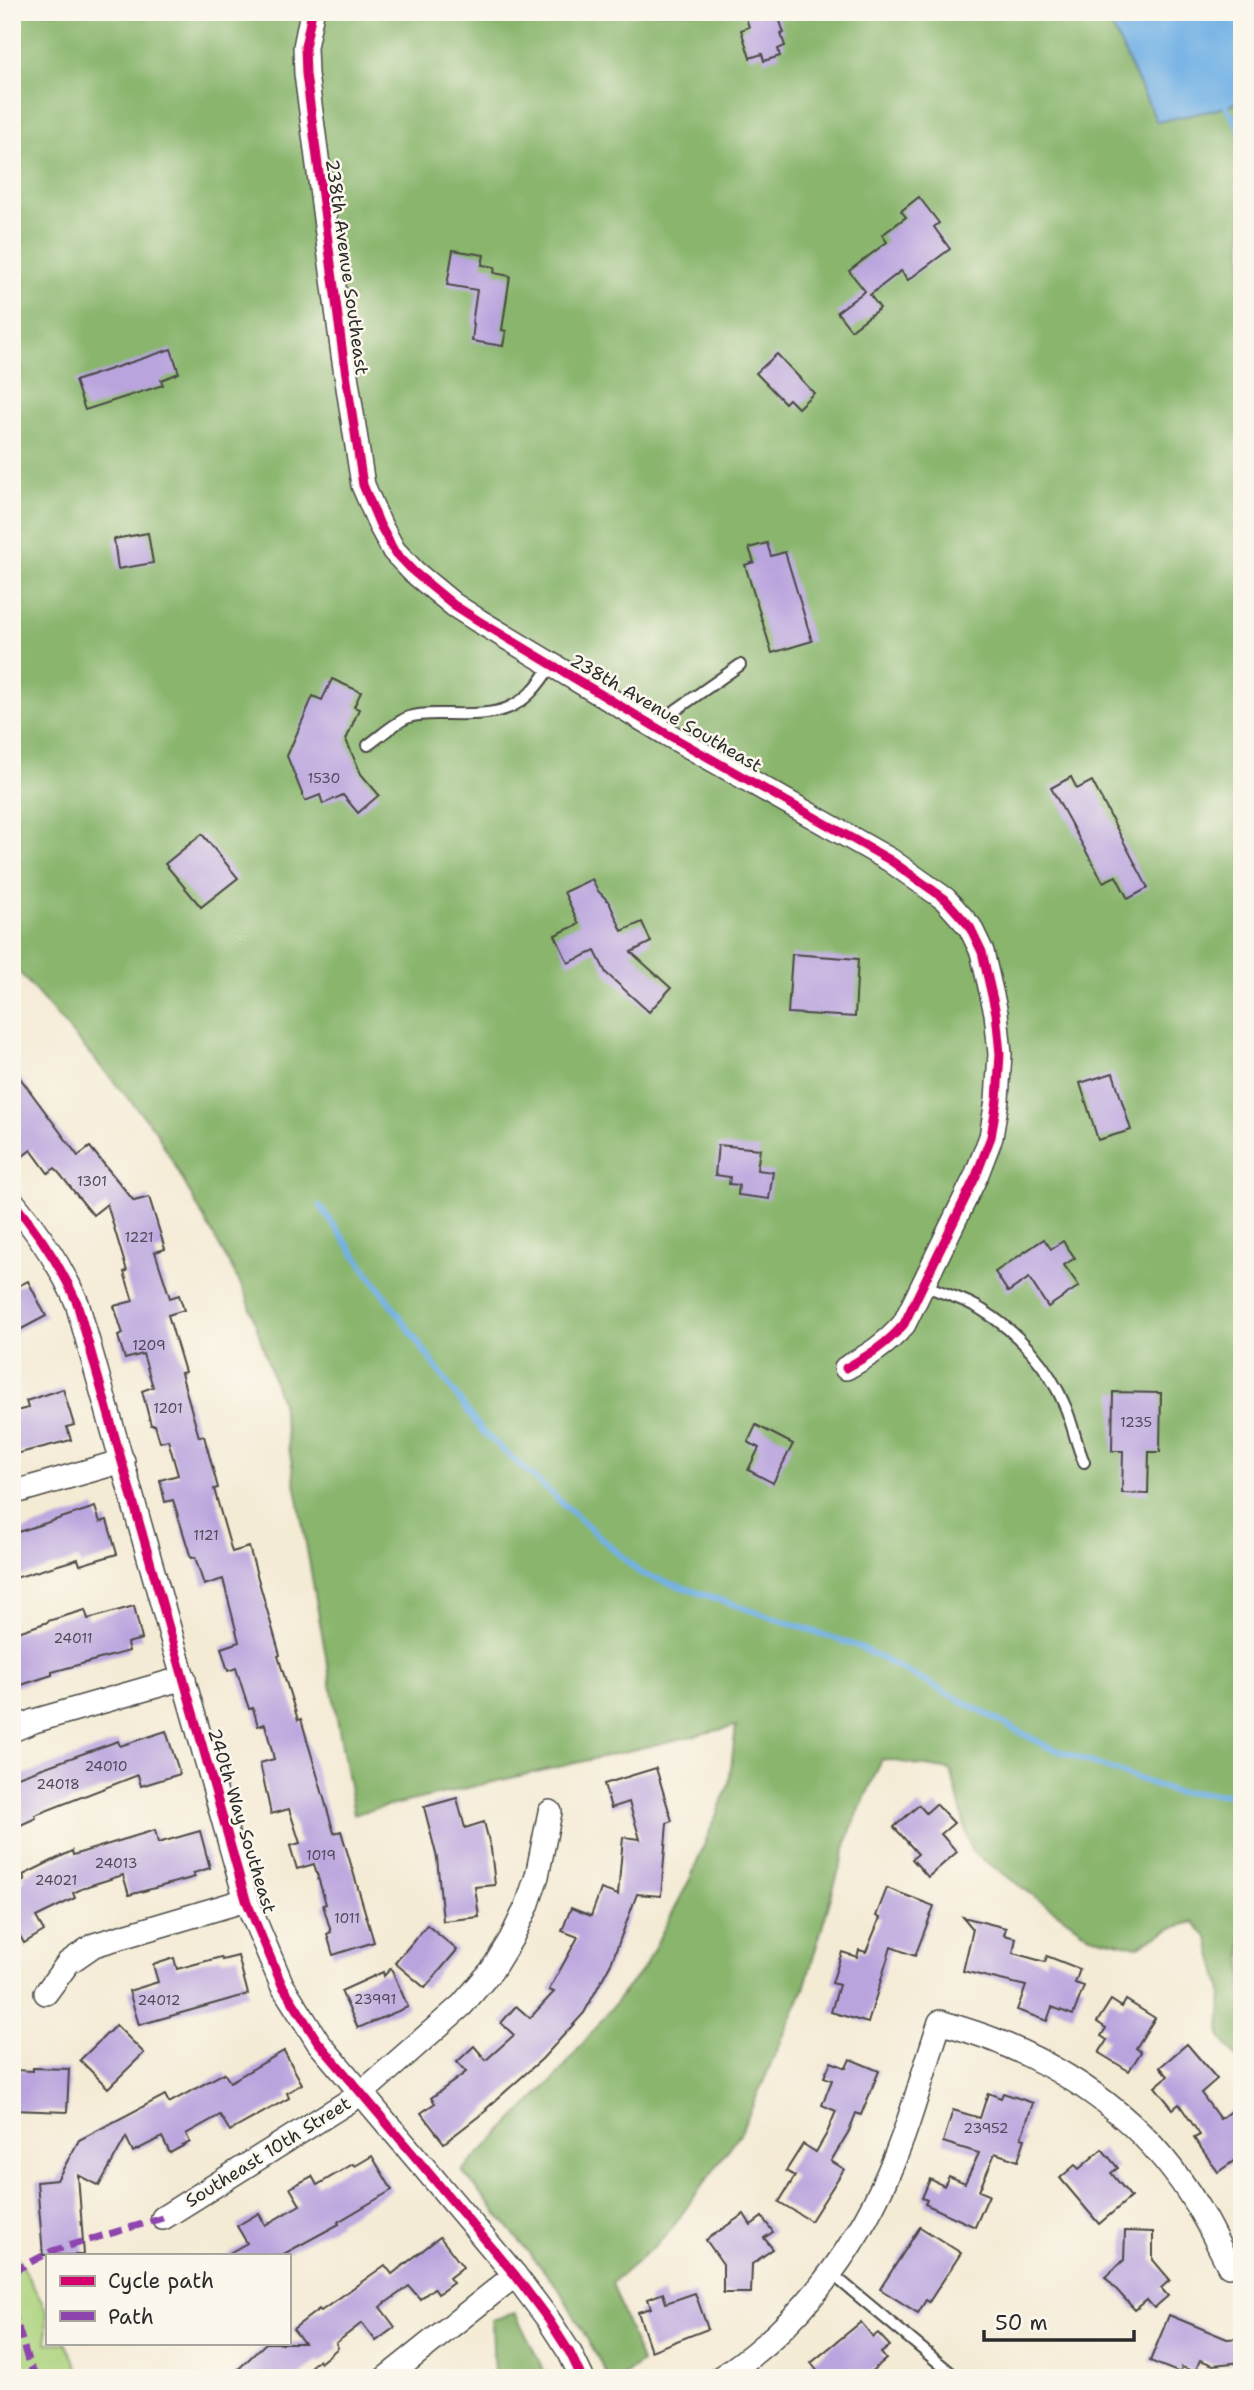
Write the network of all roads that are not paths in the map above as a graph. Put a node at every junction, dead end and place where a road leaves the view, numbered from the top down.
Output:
1 (312, 12) edge
2 (552, 664) junction
3 (740, 666) dead end
4 (653, 726) junction
5 (368, 745) dead end
6 (12, 1201) edge
7 (21, 1228) edge
8 (923, 1284) junction
9 (846, 1368) dead end
10 (123, 1461) junction
11 (1084, 1462) dead end
12 (12, 1493) edge
13 (184, 1678) junction
14 (12, 1730) edge
15 (550, 1812) dead end
16 (246, 1900) junction
17 (46, 1993) dead end
18 (362, 2094) junction
19 (163, 2218) dead end
20 (1228, 2266) dead end
21 (831, 2273) junction
22 (515, 2275) junction
23 (386, 2378) edge
24 (582, 2378) edge
25 (720, 2378) edge
26 (957, 2378) edge

1 - 2 street, 238th Avenue Southeast
2 - 4 street, 238th Avenue Southeast
2 - 5 lane
3 - 4 lane
4 - 8 street, 238th Avenue Southeast
6 - 7 street, 240th Way Southeast
7 - 10 street, 240th Way Southeast
8 - 9 street, 238th Avenue Southeast
8 - 11 lane
10 - 12 street
10 - 13 street, 240th Way Southeast
13 - 14 street
13 - 16 street, 240th Way Southeast
15 - 18 street, Southeast 10th Street
16 - 17 street
16 - 18 street, 240th Way Southeast
18 - 19 street, Southeast 10th Street
18 - 22 street, 240th Way Southeast
20 - 21 street
21 - 25 street
21 - 26 lane
22 - 23 street
22 - 24 street, 240th Way Southeast

